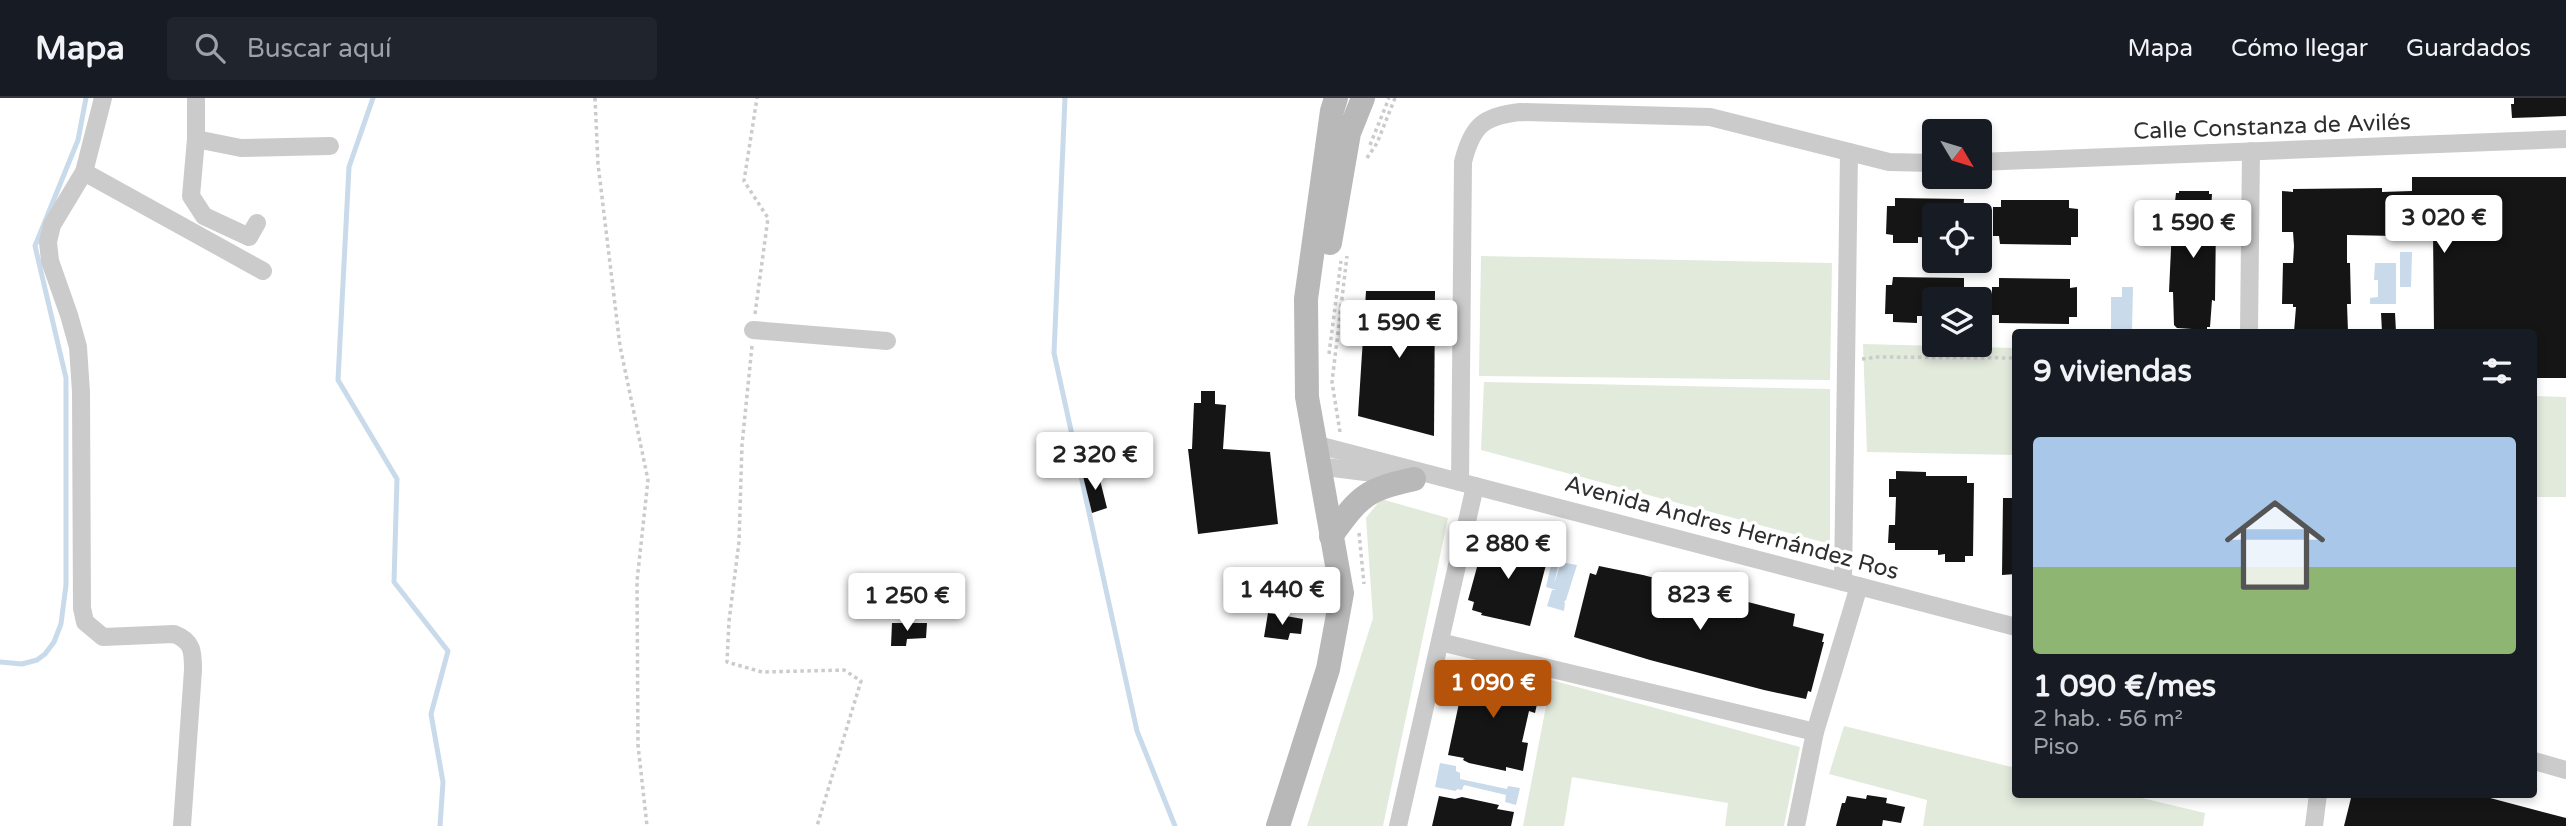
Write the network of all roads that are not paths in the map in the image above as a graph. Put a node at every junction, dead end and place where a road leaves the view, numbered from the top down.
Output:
1 (103, 98) edge
2 (196, 98) edge
3 (1336, 98) edge
4 (1363, 98) edge
5 (196, 139) junction
6 (2566, 139) edge
7 (330, 146) dead end
8 (2251, 151) junction
9 (1849, 152) junction
10 (1992, 161) edge
11 (1922, 163) edge
12 (84, 172) junction
13 (257, 223) dead end
14 (263, 271) dead end
15 (2249, 329) edge
16 (753, 330) road end
17 (887, 341) dead end
18 (1307, 382) junction
19 (1316, 455) junction
20 (1424, 477) junction
21 (1467, 484) junction
22 (1331, 536) junction
23 (1851, 584) junction
24 (2012, 626) edge
25 (1440, 642) junction
26 (1815, 732) junction
27 (2537, 762) edge
28 (2566, 770) edge
29 (2318, 798) edge
30 (182, 826) edge
31 (1278, 826) edge
32 (1398, 826) edge
33 (1796, 826) edge
34 (2314, 826) edge

1 - 12 street
2 - 5 street
3 - 18 main road
4 - 18 main road
5 - 7 street
5 - 13 street
6 - 8 street, Calle Constanza de Avilés
8 - 10 street, Calle Constanza de Avilés
8 - 15 street
9 - 11 street
9 - 21 street
9 - 23 street
12 - 14 street
12 - 30 street
16 - 17 street
18 - 19 main road
19 - 20 street, Avenida Andres Hernández Ros
19 - 22 main road
20 - 21 street, Avenida Andres Hernández Ros
20 - 22 main road
21 - 23 street, Avenida Andres Hernández Ros
21 - 25 street
22 - 31 main road
23 - 24 street, Avenida Andres Hernández Ros
23 - 26 street
25 - 26 street
25 - 32 street
26 - 33 street
27 - 28 street
29 - 34 street

